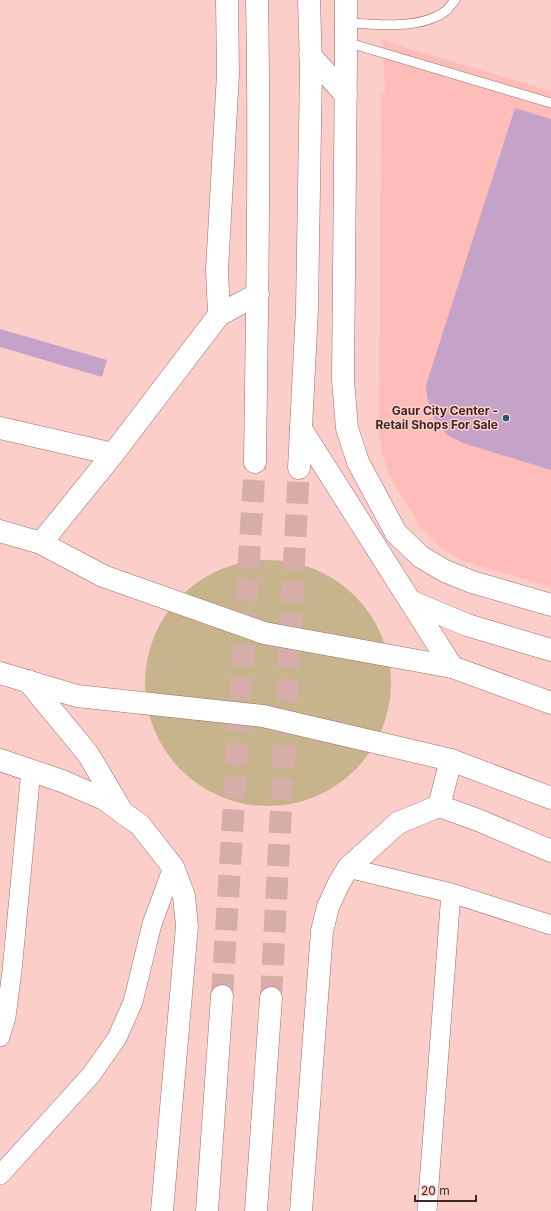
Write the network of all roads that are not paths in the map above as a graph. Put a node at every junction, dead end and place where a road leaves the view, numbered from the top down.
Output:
1 (227, 0) edge
2 (257, 0) edge
3 (309, 0) edge
4 (346, 0) edge
5 (455, 0) edge
6 (346, 32) junction
7 (310, 55) junction
8 (346, 95) junction
9 (551, 103) edge
10 (258, 294) junction
11 (219, 314) junction
12 (0, 428) edge
13 (301, 429) junction
14 (113, 454) junction
15 (255, 462) tunnel mouth
16 (299, 468) tunnel mouth
17 (0, 531) edge
18 (396, 533) junction
19 (40, 543) junction
20 (386, 563) junction
21 (410, 601) junction
22 (551, 605) edge
23 (551, 650) edge
24 (452, 667) junction
25 (0, 673) edge
26 (28, 681) junction
27 (551, 702) edge
28 (0, 760) edge
29 (450, 760) junction
30 (30, 770) junction
31 (551, 798) edge
32 (439, 806) junction
33 (122, 812) junction
34 (551, 851) edge
35 (173, 867) junction
36 (348, 868) junction
37 (451, 893) junction
38 (551, 925) edge
39 (222, 996) tunnel mouth
40 (271, 998) tunnel mouth
41 (0, 1037) edge
42 (0, 1175) edge
43 (162, 1211) edge
44 (207, 1211) edge
45 (256, 1211) edge
46 (301, 1211) edge
47 (427, 1211) edge

1 - 11 street
2 - 10 street
3 - 7 street
4 - 6 street
5 - 6 lane
6 - 8 street
6 - 9 lane
7 - 8 street
7 - 13 street
8 - 18 street
10 - 11 street
10 - 15 street
11 - 14 street
12 - 14 street
13 - 16 street
13 - 20 street
14 - 19 street
17 - 19 street
18 - 20 street
18 - 22 street
19 - 24 street
20 - 21 street
21 - 23 street
21 - 24 street
24 - 27 street
25 - 26 street
26 - 29 street
26 - 33 street
28 - 30 street
29 - 31 street
29 - 32 street
30 - 33 street
30 - 41 street
32 - 34 street
32 - 36 street
33 - 35 street
35 - 42 street
35 - 43 street
36 - 37 street
36 - 46 street
37 - 38 street
37 - 47 street
39 - 44 street
40 - 45 street

